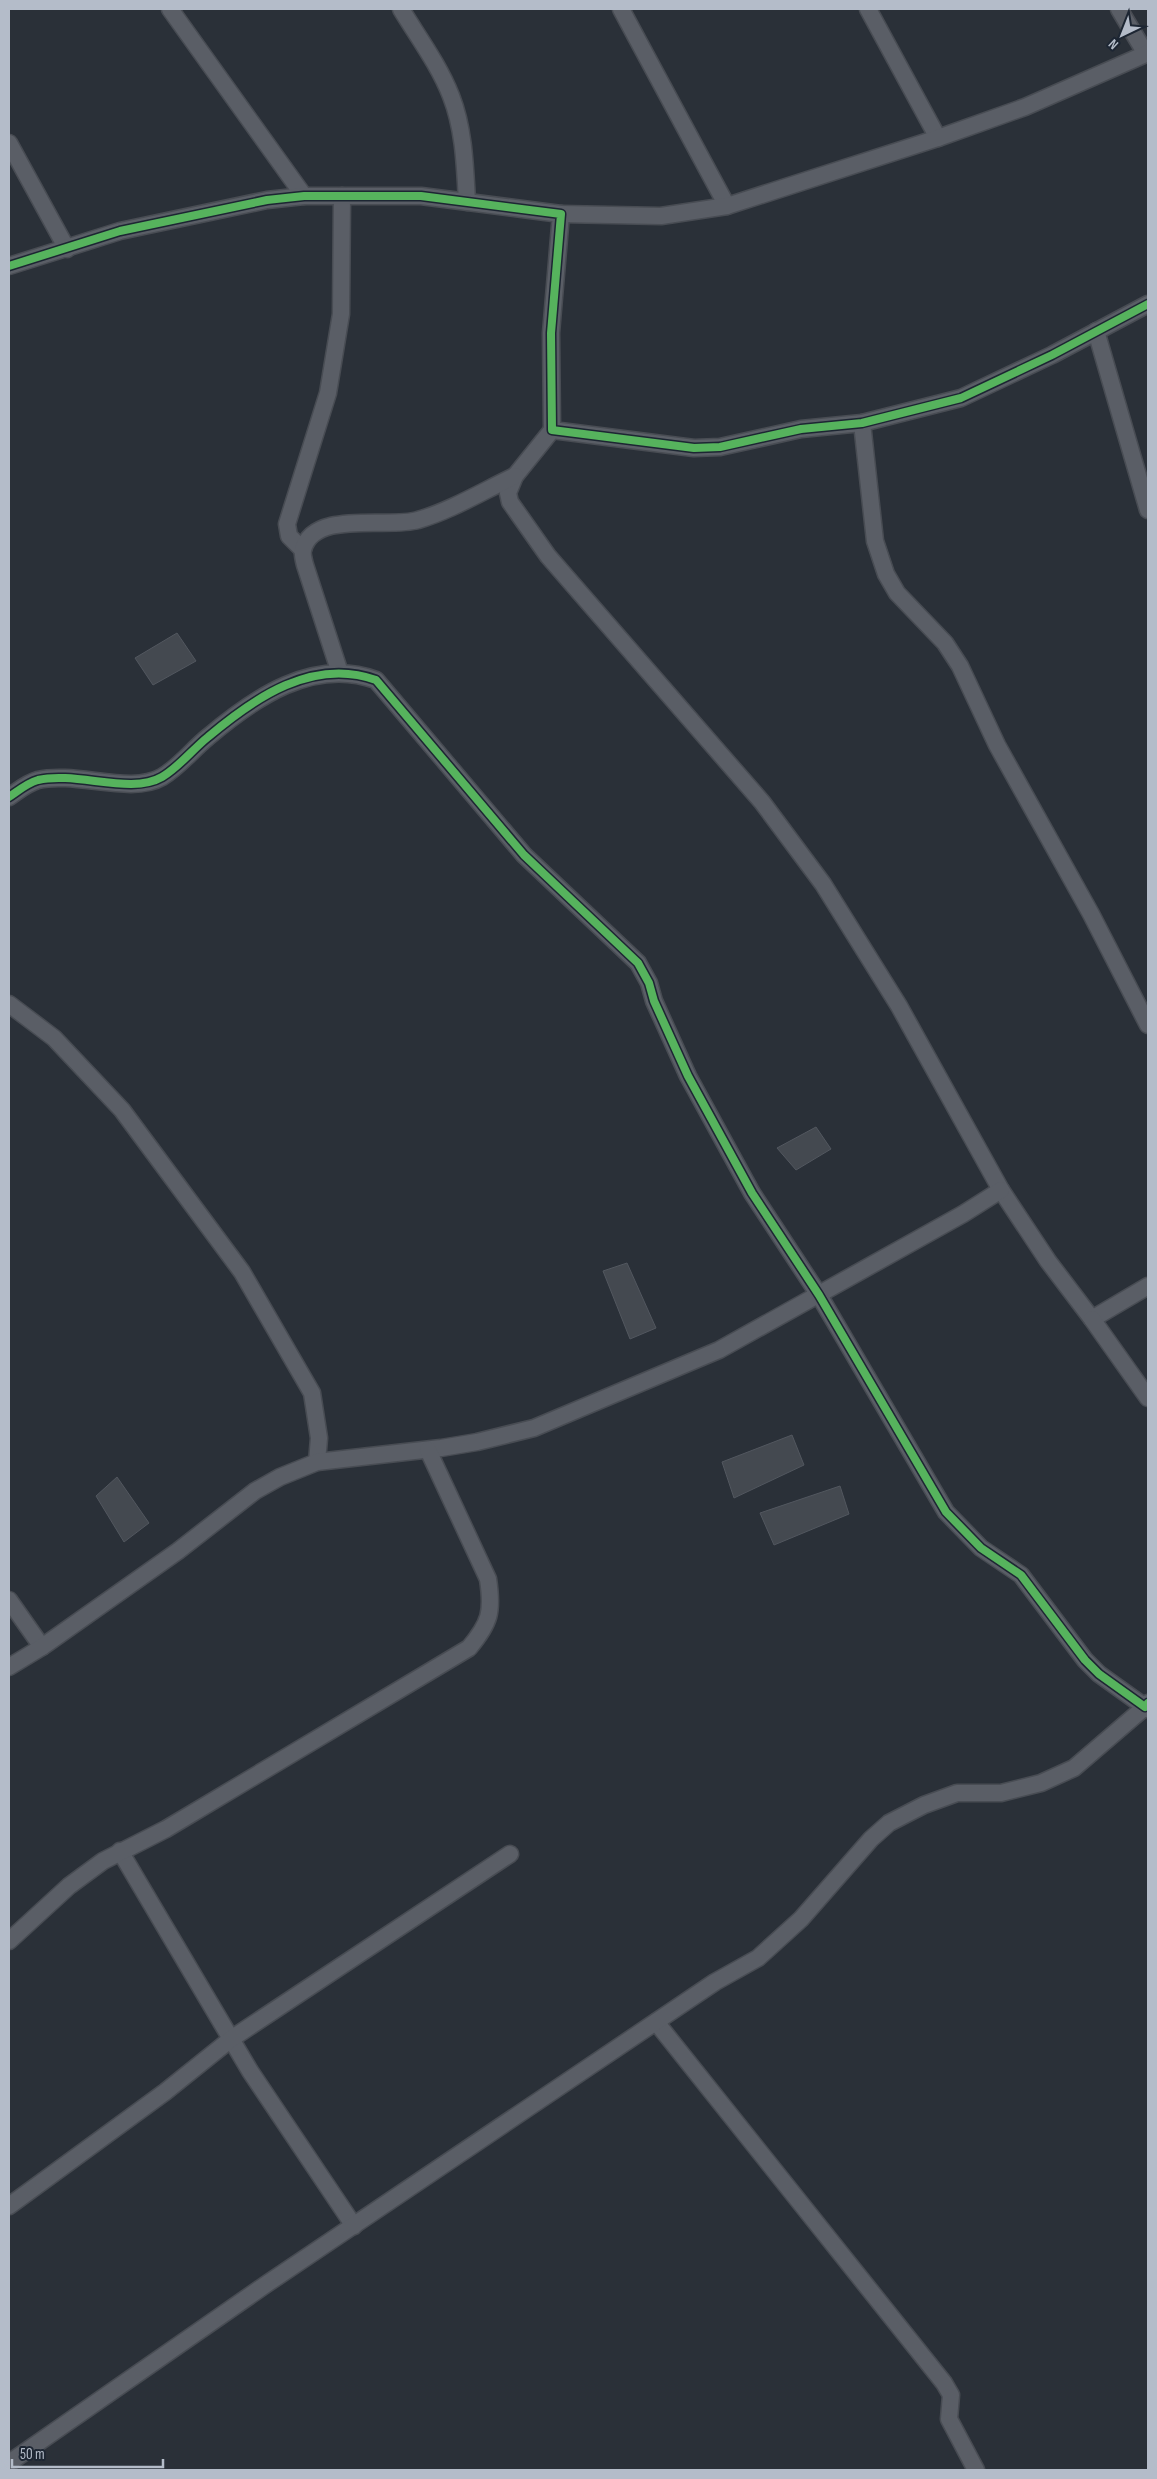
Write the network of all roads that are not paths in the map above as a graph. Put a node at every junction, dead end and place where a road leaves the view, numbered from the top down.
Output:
1 (170, 9) edge
2 (402, 9) edge
3 (621, 9) edge
4 (868, 9) edge
5 (1119, 9) edge
6 (1147, 53) edge
7 (938, 138) junction
8 (9, 143) edge
9 (304, 196) junction
10 (342, 196) junction
11 (467, 202) junction
12 (727, 206) junction
13 (561, 214) junction
14 (67, 249) junction
15 (9, 266) edge
16 (1148, 304) edge
17 (1096, 331) junction
18 (862, 423) junction
19 (552, 430) junction
20 (515, 476) junction
21 (1148, 510) edge
22 (302, 550) junction
23 (340, 673) junction
24 (9, 797) edge
25 (9, 1004) edge
26 (1148, 1025) edge
27 (1001, 1190) junction
28 (1148, 1286) edge
29 (819, 1295) junction
30 (1092, 1319) junction
31 (1148, 1398) edge
32 (428, 1450) junction
33 (317, 1462) junction
34 (9, 1600) edge
35 (42, 1647) junction
36 (9, 1667) edge
37 (1147, 1706) edge
38 (120, 1851) junction
39 (510, 1854) dead end
40 (9, 1941) edge
41 (656, 2022) junction
42 (231, 2039) junction
43 (9, 2206) edge
44 (354, 2226) junction
45 (9, 2463) edge
46 (976, 2470) edge

1 - 9 street
2 - 11 street
3 - 12 street
4 - 7 street
5 - 6 street
6 - 7 street
7 - 12 street
8 - 14 street
9 - 10 street
9 - 14 street
10 - 11 street
10 - 22 street
11 - 13 street
12 - 13 street
13 - 19 street
14 - 15 street
16 - 17 street
17 - 18 street
17 - 21 street
18 - 19 street
18 - 26 street
19 - 20 street
20 - 22 street
20 - 27 street
22 - 23 street
23 - 24 street
23 - 29 street
25 - 33 street
27 - 29 street
27 - 30 street
28 - 30 street
29 - 32 street
29 - 37 street
30 - 31 street
32 - 33 street
32 - 38 street
33 - 35 street
34 - 35 street
35 - 36 street
37 - 41 street
38 - 40 street
38 - 42 street
39 - 42 street
41 - 44 street
41 - 46 street
42 - 43 street
42 - 44 street
44 - 45 street

